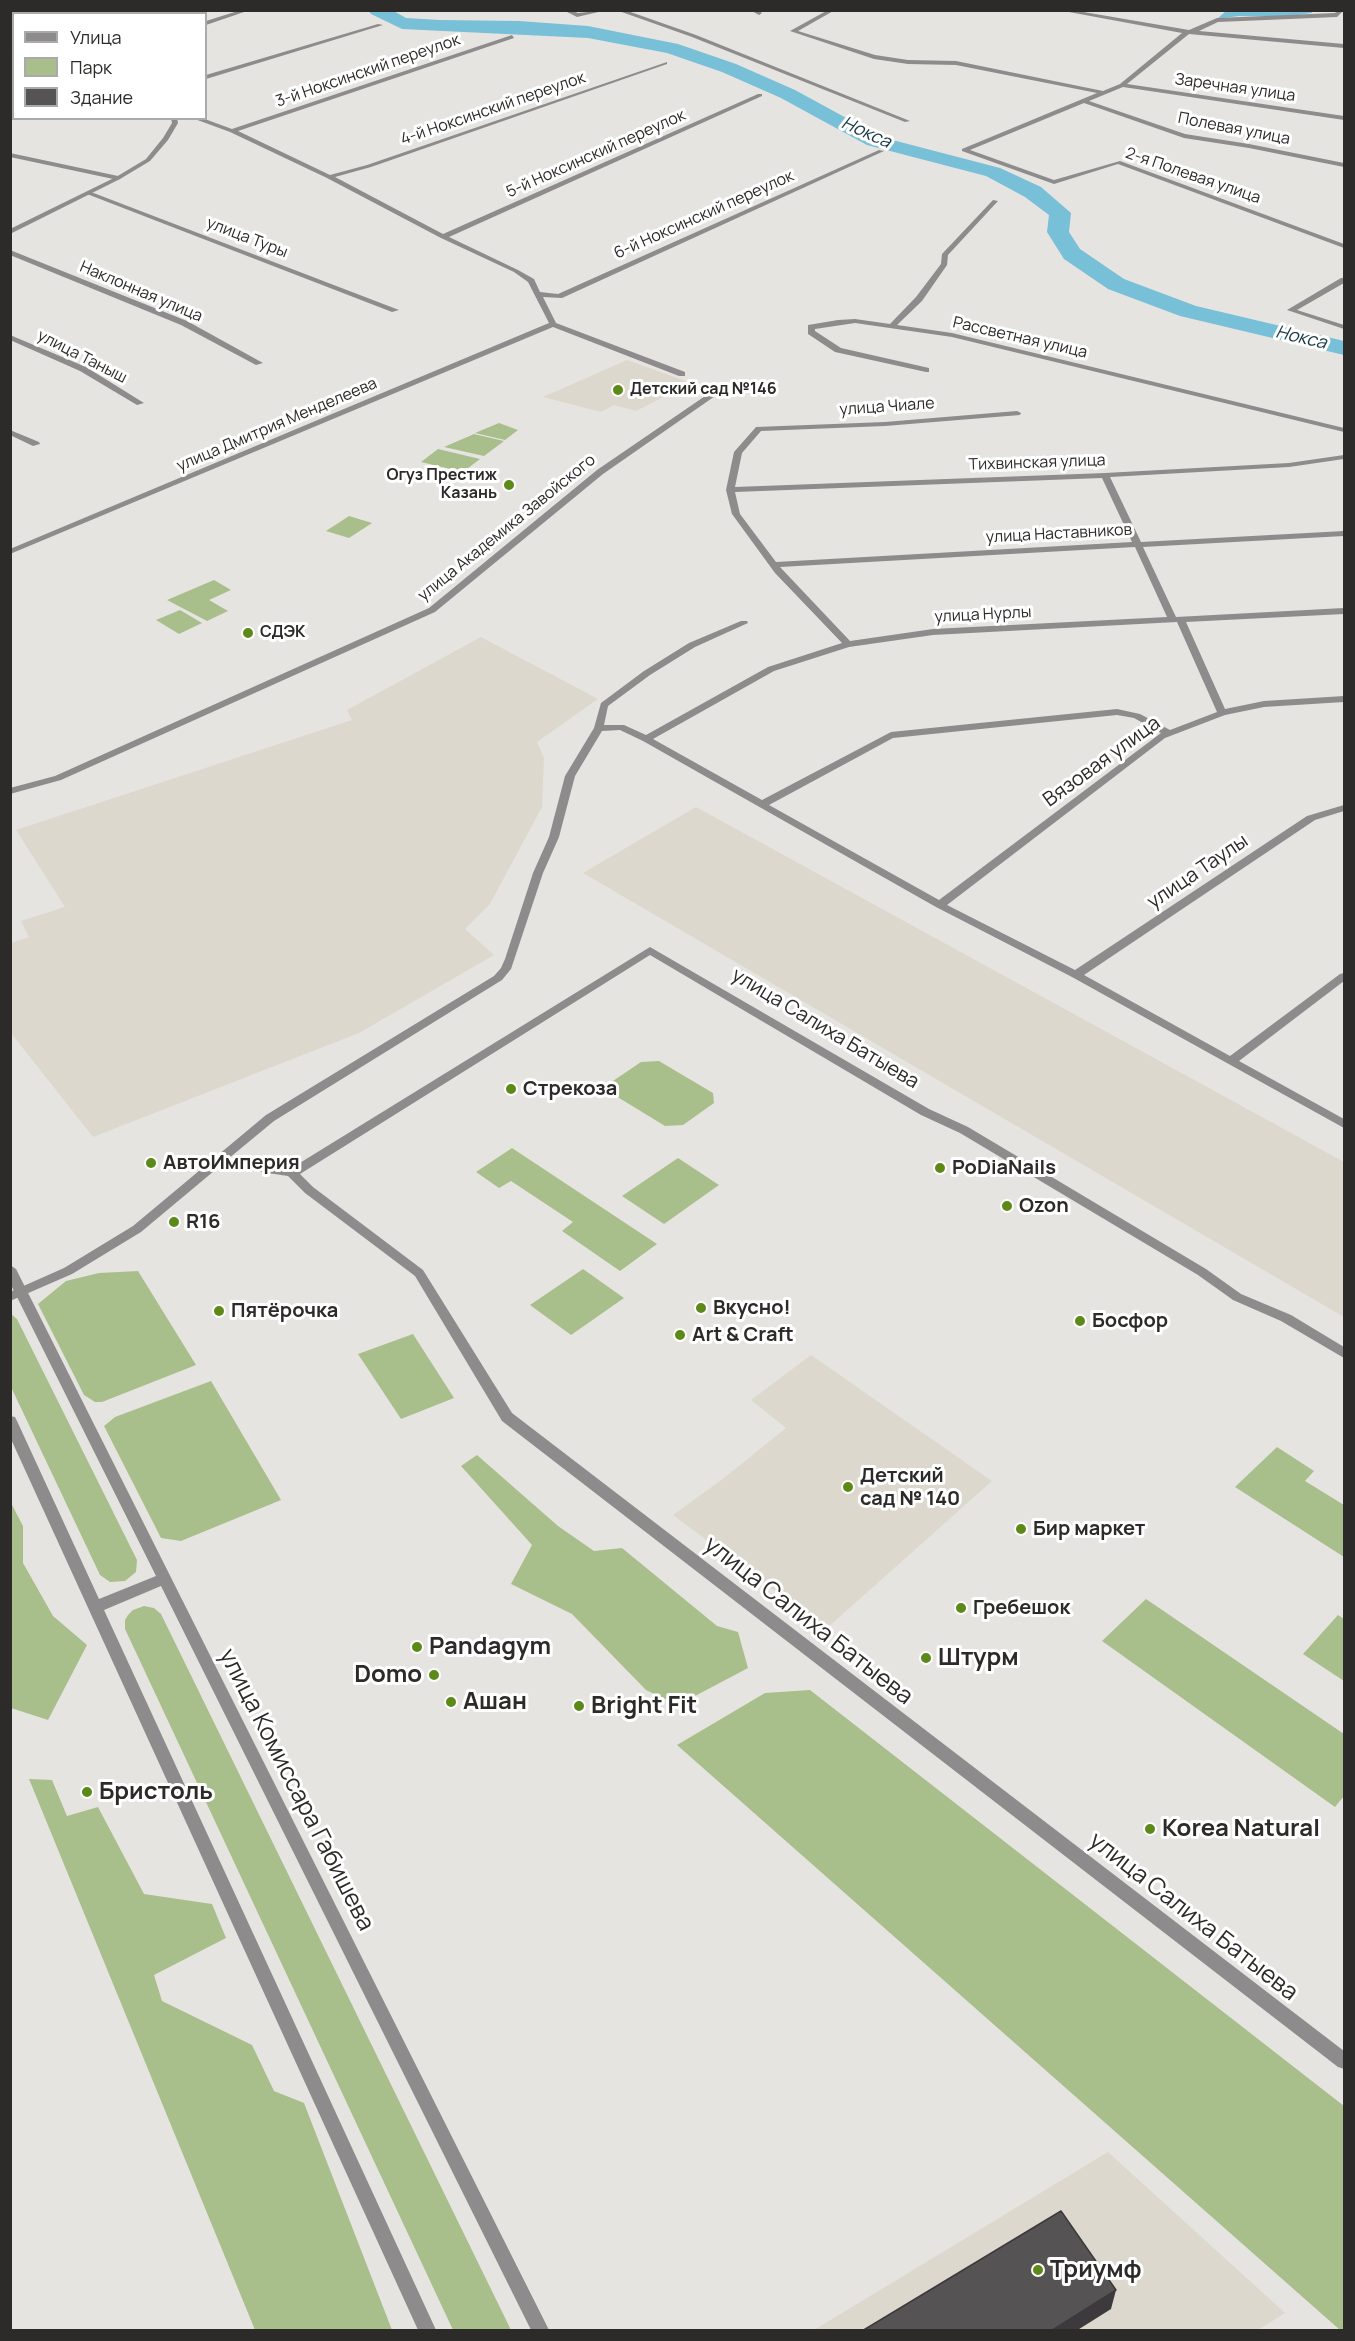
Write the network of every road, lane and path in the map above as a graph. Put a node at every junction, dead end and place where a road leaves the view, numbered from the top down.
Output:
1 (248, 10) edge
2 (565, 10) edge
3 (605, 10) edge
4 (618, 10) edge
5 (752, 10) edge
6 (833, 10) edge
7 (1060, 10) edge
8 (1342, 10) edge
9 (759, 13) dead end
10 (207, 23) edge
11 (380, 25) dead end
12 (1187, 32) junction
13 (512, 37) dead end
14 (1344, 46) edge
15 (664, 63) dead end
16 (207, 77) edge
17 (1122, 85) junction
18 (1106, 93) junction
19 (760, 95) dead end
20 (1086, 102) junction
21 (1344, 118) edge
22 (175, 120) edge
23 (201, 120) edge
24 (907, 121) dead end
25 (232, 131) junction
26 (881, 151) dead end
27 (10, 155) edge
28 (1344, 165) edge
29 (329, 177) junction
30 (118, 178) junction
31 (89, 193) junction
32 (995, 201) dead end
33 (10, 232) edge
34 (443, 237) junction
35 (1344, 246) edge
36 (10, 252) edge
37 (1344, 280) edge
38 (537, 294) junction
39 (395, 310) dead end
40 (553, 324) junction
41 (892, 326) junction
42 (1344, 327) edge
43 (10, 337) edge
44 (259, 363) dead end
45 (926, 370) dead end
46 (682, 374) dead end
47 (714, 394) dead end
48 (140, 403) dead end
49 (1017, 413) dead end
50 (1344, 430) edge
51 (10, 432) edge
52 (36, 444) dead end
53 (1344, 457) edge
54 (1105, 475) junction
55 (730, 490) junction
56 (1344, 533) edge
57 (1136, 545) junction
58 (10, 552) edge
59 (774, 565) junction
60 (1344, 611) edge
61 (1176, 620) junction
62 (744, 623) dead end
63 (849, 644) junction
64 (1344, 699) edge
65 (1222, 713) junction
66 (599, 728) junction
67 (1169, 733) junction
68 (646, 739) junction
69 (10, 791) edge
70 (761, 805) junction
71 (1344, 808) edge
72 (940, 905) junction
73 (1076, 975) junction
74 (1344, 976) edge
75 (1231, 1060) junction
76 (1344, 1124) edge
77 (218, 1162) junction
78 (292, 1173) junction
79 (10, 1269) edge
80 (16, 1295) edge
81 (1344, 1353) edge
82 (10, 1422) edge
83 (164, 1579) junction
84 (95, 1607) junction
85 (1344, 2061) edge
86 (427, 2331) edge
87 (540, 2331) edge

1 - 10 street
2 - 3 street
4 - 24 street
5 - 9 street
6 - 18 street
7 - 12 street
8 - 12 street
11 - 16 street
12 - 14 street
12 - 17 street
13 - 25 street, 3-й Ноксинский переулок
15 - 29 street, 4-й Ноксинский переулок
17 - 18 street
17 - 21 street, Заречная улица
18 - 20 street
19 - 34 street, 5-й Ноксинский переулок
20 - 28 street, Полевая улица
20 - 35 street, 2-я Полевая улица
22 - 30 street
23 - 25 street
25 - 29 street
26 - 38 street, 6-й Ноксинский переулок
27 - 30 street
29 - 34 street
30 - 31 street
31 - 33 street
31 - 39 street, улица Туры
32 - 41 street
34 - 38 street
36 - 44 street, Наклонная улица
37 - 42 street
38 - 40 street
40 - 46 street
40 - 58 street, улица Дмитрия Менделеева
41 - 45 street, Рассветная улица
41 - 50 street, Рассветная улица
43 - 48 street, улица Таныш
47 - 69 street, улица Академика Завойского
49 - 55 street, улица Чиале
51 - 52 street
53 - 54 street, Тихвинская улица
54 - 55 street, Тихвинская улица
54 - 57 street
55 - 59 street
56 - 57 street, улица Наставников
57 - 59 street, улица Наставников
57 - 61 street
59 - 63 street
60 - 61 street, улица Нурлы
61 - 63 street, улица Нурлы
61 - 65 street
62 - 66 street
63 - 68 street, улица Нурлы
64 - 65 street, Вязовая улица
65 - 67 street, Вязовая улица
66 - 68 street
66 - 77 street
67 - 70 street
67 - 72 street, Вязовая улица
68 - 70 street
70 - 72 street
71 - 73 street, улица Таулы
72 - 73 street
73 - 75 street
74 - 75 street
75 - 76 street
77 - 78 street
77 - 80 street
78 - 81 street, улица Салиха Батыева
78 - 85 street, улица Салиха Батыева
79 - 80 street, улица Комиссара Габишева
80 - 83 street, улица Комиссара Габишева
82 - 84 street
83 - 84 street
83 - 87 street, улица Комиссара Габишева
84 - 86 street

